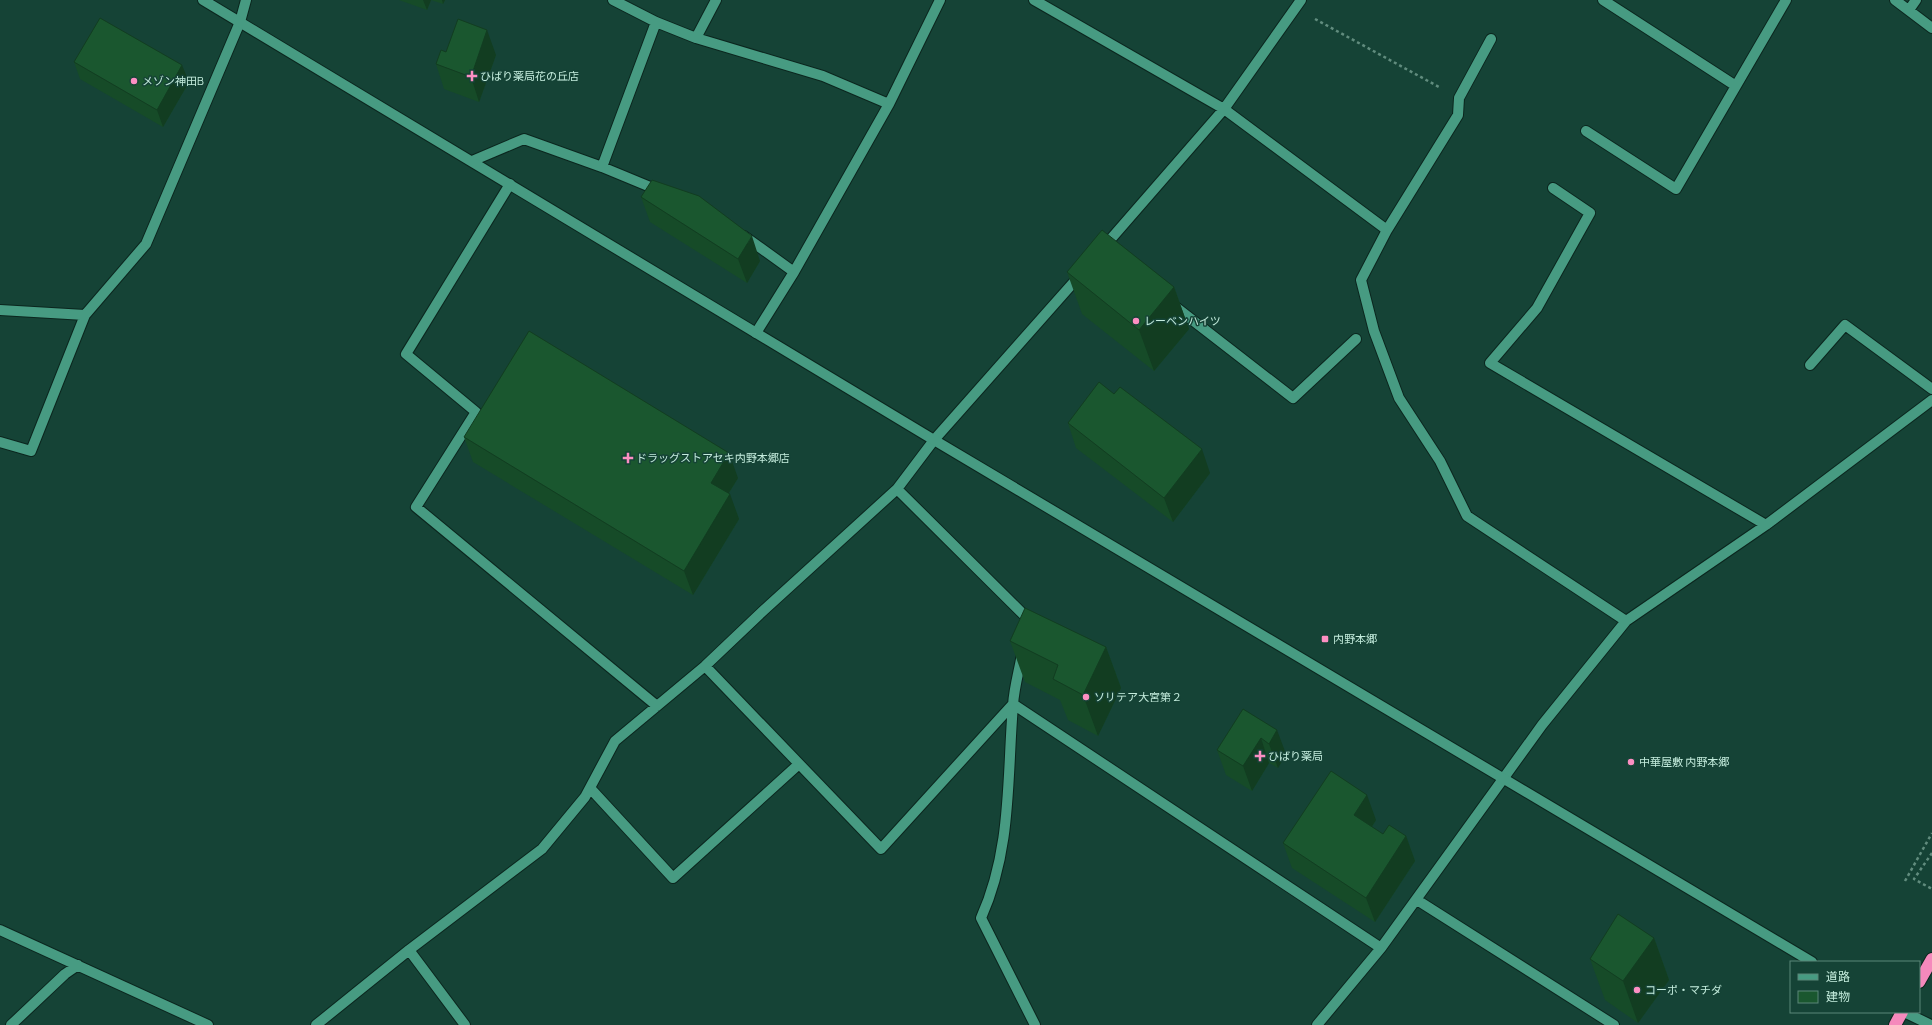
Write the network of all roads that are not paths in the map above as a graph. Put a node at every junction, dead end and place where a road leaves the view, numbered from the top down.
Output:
1 (203, 0) edge
2 (246, 0) edge
3 (613, 0) edge
4 (716, 0) edge
5 (940, 0) edge
6 (1034, 0) edge
7 (1301, 0) edge
8 (1603, 0) edge
9 (1786, 0) edge
10 (1896, 0) edge
11 (1916, 0) edge
12 (1909, 10) junction
13 (240, 22) junction
14 (656, 22) junction
15 (1932, 28) edge
16 (696, 38) junction
17 (1491, 39) dead end
18 (1736, 86) junction
19 (889, 104) junction
20 (1224, 110) junction
21 (1586, 131) dead end
22 (472, 161) junction
23 (602, 166) junction
24 (510, 184) junction
25 (1553, 188) dead end
26 (672, 196) edge
27 (1387, 230) junction
28 (739, 232) edge
29 (1102, 254) edge
30 (1086, 268) edge
31 (794, 272) junction
32 (1164, 298) edge
33 (0, 310) edge
34 (85, 315) junction
35 (756, 333) junction
36 (1356, 339) dead end
37 (1810, 365) dead end
38 (1932, 389) edge
39 (1932, 400) edge
40 (934, 440) junction
41 (0, 442) edge
42 (897, 489) junction
43 (1766, 525) junction
44 (1626, 621) junction
45 (705, 666) junction
46 (1013, 704) junction
47 (657, 706) junction
48 (799, 764) junction
49 (1503, 778) junction
50 (590, 788) junction
51 (1417, 900) junction
52 (0, 930) edge
53 (1381, 948) junction
54 (408, 950) junction
55 (1932, 959) edge
56 (1810, 961) edge
57 (78, 966) junction
58 (1920, 980) edge
59 (1902, 1013) edge
60 (1905, 1013) edge
61 (10, 1025) edge
62 (208, 1025) edge
63 (316, 1025) edge
64 (465, 1025) edge
65 (1035, 1025) edge
66 (1317, 1025) edge
67 (1614, 1025) edge
68 (1895, 1025) edge
69 (1930, 1025) edge

1 - 13 street
2 - 13 street
3 - 14 street
4 - 16 street
5 - 19 street
6 - 20 street
7 - 20 street
8 - 18 street
9 - 18 street
10 - 12 street
11 - 12 street
12 - 15 street
13 - 22 street
13 - 34 street
14 - 16 street
14 - 23 street
16 - 19 street
17 - 27 street
18 - 21 street
19 - 31 street
20 - 27 street
20 - 29 street
22 - 23 street
22 - 24 street
23 - 26 street
24 - 35 street
24 - 47 street
25 - 43 street
27 - 44 street
28 - 31 street
30 - 40 street
31 - 35 street
32 - 36 street
33 - 34 street
34 - 41 street
35 - 40 street
37 - 38 street
39 - 43 street
40 - 42 street
40 - 49 street
42 - 45 street
42 - 46 street
43 - 44 street
44 - 49 street
45 - 47 street
45 - 48 street
46 - 48 street
46 - 53 street
46 - 65 street
47 - 50 street
48 - 50 street
49 - 51 street
49 - 56 street
50 - 54 street
51 - 53 street
51 - 67 street
52 - 57 street
53 - 66 street
54 - 63 street
54 - 64 street
55 - 58 highway
57 - 61 street
57 - 62 street
59 - 68 highway
60 - 69 street

